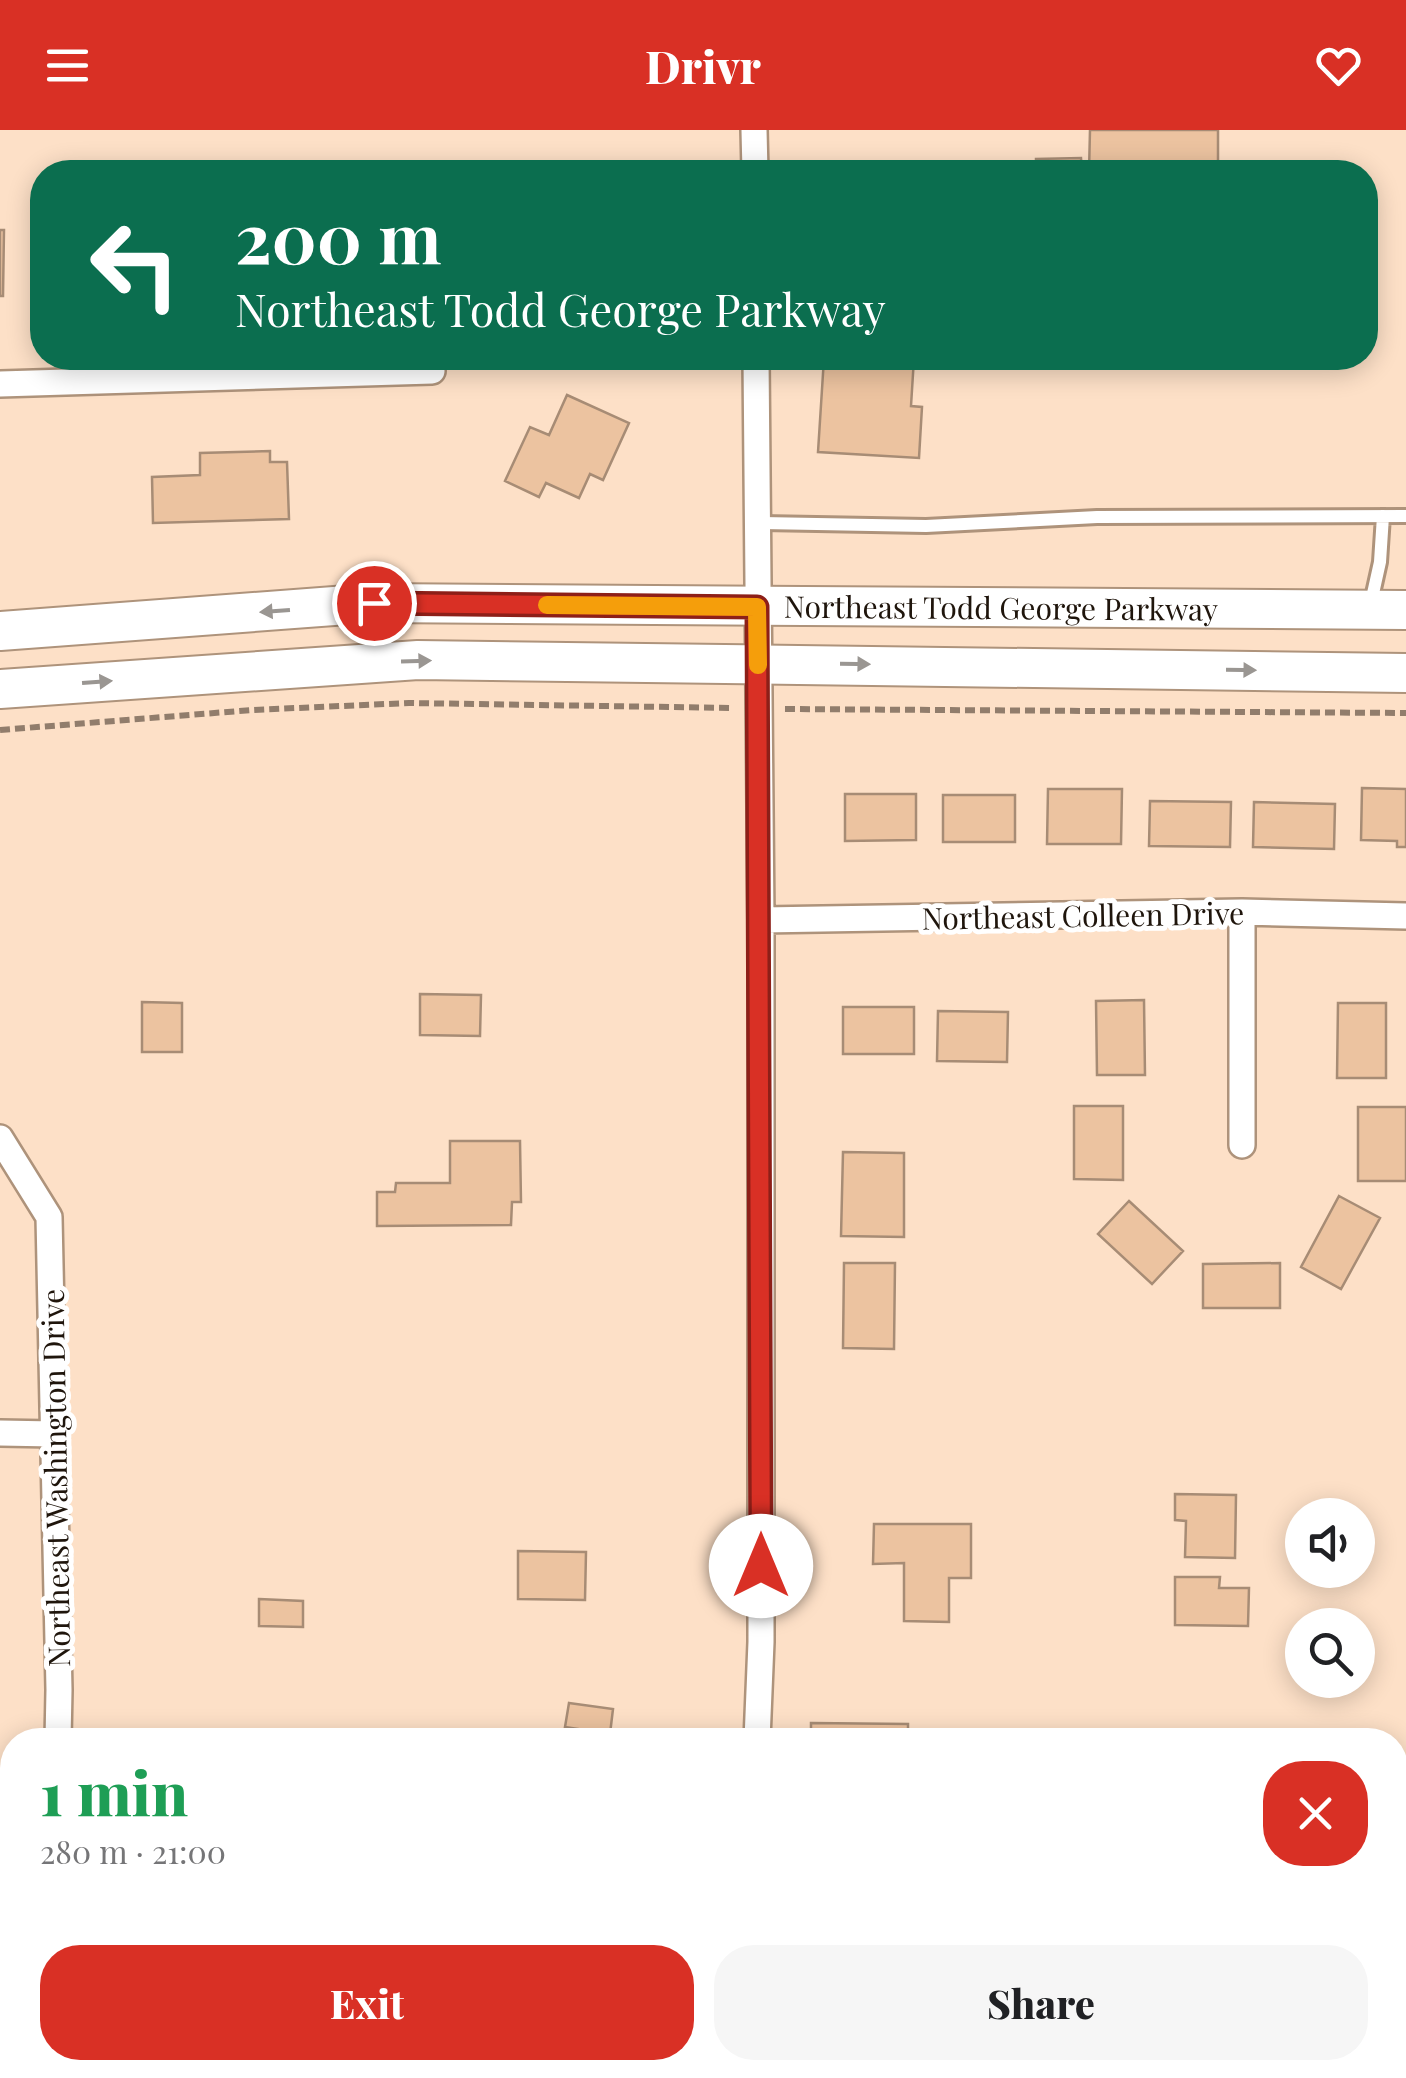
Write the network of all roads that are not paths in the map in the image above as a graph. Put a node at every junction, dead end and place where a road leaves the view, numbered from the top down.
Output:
1 (754, 130) edge
2 (754, 160) edge
3 (756, 370) edge
4 (432, 371) dead end
5 (0, 384) edge
6 (1382, 516) junction
7 (1406, 516) edge
8 (756, 522) junction
9 (757, 607) junction
10 (1388, 610) edge
11 (0, 631) edge
12 (758, 662) junction
13 (1366, 672) junction
14 (1406, 672) edge
15 (0, 689) edge
16 (1242, 912) junction
17 (1406, 916) edge
18 (761, 920) junction
19 (0, 1138) edge
20 (1242, 1145) dead end
21 (0, 1433) edge
22 (54, 1434) junction
23 (58, 1728) edge
24 (757, 1728) edge

1 - 2 street
3 - 8 street
4 - 5 street
6 - 7 lane
6 - 8 lane
6 - 10 lane
8 - 9 street
9 - 10 main road, Northeast Todd George Parkway
9 -> 11 main road, Northeast Todd George Parkway
9 - 12 street
10 - 13 main road
12 -> 13 main road, Northeast Todd George Parkway
15 -> 12 main road, Northeast Todd George Parkway
12 - 18 street
13 - 14 main road, Northeast Todd George Parkway
16 - 17 street, Northeast Colleen Drive
16 - 18 street, Northeast Colleen Drive
16 - 20 street
18 - 24 street
19 - 22 street, Northeast Washington Drive
21 - 22 street
22 - 23 street, Northeast Washington Drive

